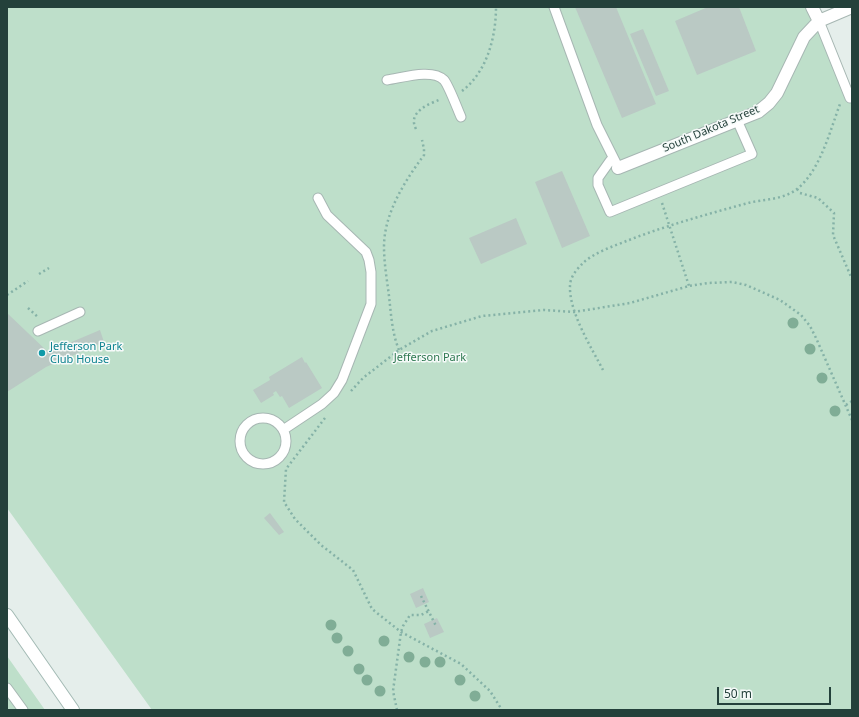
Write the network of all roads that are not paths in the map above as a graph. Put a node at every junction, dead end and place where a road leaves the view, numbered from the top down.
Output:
1 (554, 7) edge
2 (812, 7) edge
3 (852, 7) edge
4 (819, 21) junction
5 (387, 80) dead end
6 (850, 98) dead end
7 (461, 117) dead end
8 (737, 120) junction
9 (614, 164) junction
10 (318, 198) dead end
11 (80, 312) dead end
12 (38, 331) dead end
13 (283, 430) junction
14 (7, 615) edge
15 (7, 688) edge
16 (23, 710) edge
17 (73, 710) edge

1 - 9 lane
2 - 4 street
3 - 4 street, South Dakota Street
4 - 6 lane
4 - 8 street, South Dakota Street
5 - 7 lane
8 - 9 street, South Dakota Street
8 - 9 lane
10 - 13 lane
11 - 12 lane
13 - 13 lane
14 - 17 street
15 - 16 lane

